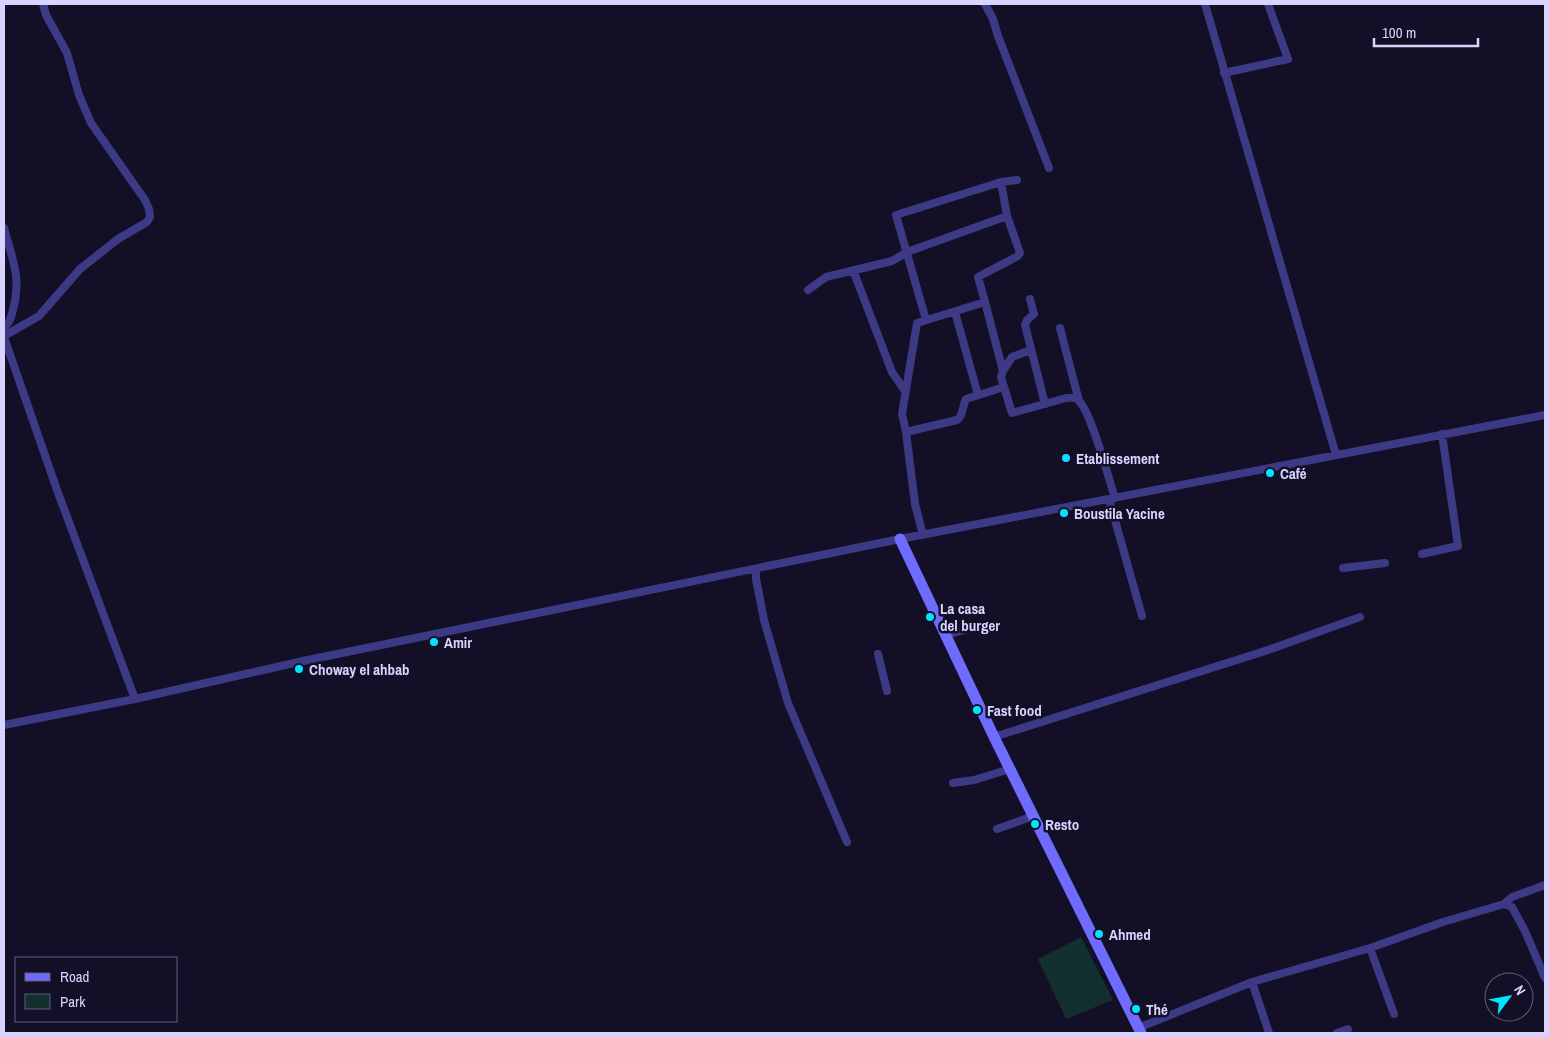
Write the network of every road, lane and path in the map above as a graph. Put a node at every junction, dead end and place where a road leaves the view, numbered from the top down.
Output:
1 (43, 4) edge
2 (985, 4) edge
3 (1205, 4) edge
4 (1268, 4) edge
5 (1224, 73) junction
6 (1049, 168) dead end
7 (1017, 180) dead end
8 (1001, 182) junction
9 (1006, 216) junction
10 (4, 229) edge
11 (907, 252) junction
12 (853, 270) junction
13 (808, 290) dead end
14 (1030, 299) dead end
15 (985, 302) junction
16 (955, 312) junction
17 (926, 320) junction
18 (4, 326) edge
19 (1060, 328) dead end
20 (4, 336) edge
21 (1031, 350) junction
22 (1003, 371) junction
23 (1004, 387) junction
24 (905, 391) junction
25 (978, 395) junction
26 (1079, 401) junction
27 (1045, 404) junction
28 (1545, 414) edge
29 (906, 432) junction
30 (1442, 434) junction
31 (1336, 455) junction
32 (1112, 498) junction
33 (922, 535) junction
34 (900, 539) junction
35 (1422, 554) dead end
36 (1385, 563) dead end
37 (1343, 568) dead end
38 (756, 569) junction
39 (1142, 616) dead end
40 (1360, 617) dead end
41 (978, 626) dead end
42 (947, 636) junction
43 (878, 654) dead end
44 (887, 691) dead end
45 (135, 698) junction
46 (4, 725) edge
47 (994, 737) junction
48 (1010, 769) junction
49 (953, 783) dead end
50 (1033, 816) junction
51 (997, 829) dead end
52 (847, 842) dead end
53 (1545, 886) edge
54 (1504, 904) junction
55 (1370, 948) junction
56 (1545, 978) edge
57 (1252, 982) junction
58 (1394, 1014) dead end
59 (1348, 1029) dead end
60 (1139, 1030) edge
61 (1269, 1033) edge
62 (1337, 1033) edge

1 - 20 street
2 - 6 street
3 - 5 street
4 - 5 street
5 - 31 street
7 - 8 street
8 - 9 street
8 - 11 street
9 - 11 street
9 - 15 street
10 - 18 street
11 - 12 street
11 - 17 street
12 - 13 street
12 - 24 street
14 - 21 street
15 - 16 street
15 - 22 street
16 - 17 street
16 - 25 street
17 - 24 street
19 - 26 street
20 - 45 street
21 - 22 street
21 - 27 street
22 - 23 street
23 - 25 street
23 - 27 street
24 - 29 street
25 - 29 street
26 - 27 street
26 - 32 street
28 - 30 street
29 - 33 street
30 - 31 street
30 - 35 street
31 - 32 street
32 - 33 street
32 - 39 street
33 - 34 street
34 - 38 street
34 - 42 main road
36 - 37 street
38 - 45 street
38 - 52 street
40 - 47 street
41 - 42 street
42 - 47 main road
43 - 44 street
45 - 46 street
47 - 48 main road
48 - 49 street
48 - 50 main road
50 - 51 street
50 - 60 main road
53 - 54 street
54 - 55 street
54 - 56 street
55 - 57 street
55 - 58 street
57 - 60 street
57 - 61 street
59 - 62 street

